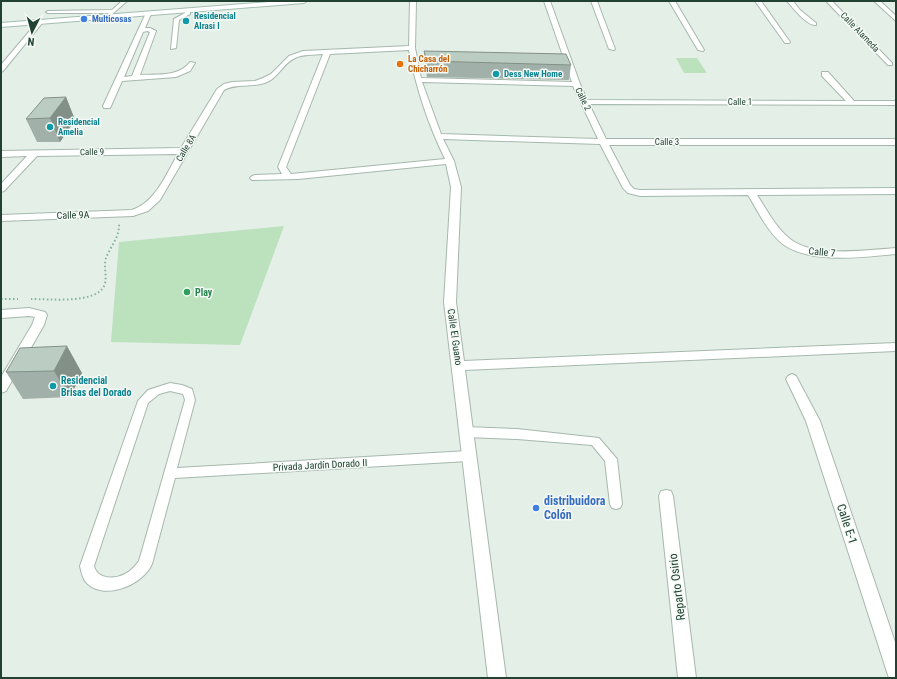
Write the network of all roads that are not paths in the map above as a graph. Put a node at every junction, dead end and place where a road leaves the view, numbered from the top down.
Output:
1 (125, 1) edge
2 (304, 1) edge
3 (413, 1) edge
4 (547, 1) edge
5 (594, 1) edge
6 (672, 1) edge
7 (758, 1) edge
8 (790, 1) edge
9 (829, 1) edge
10 (877, 1) edge
11 (281, 2) edge
12 (188, 10) junction
13 (114, 11) junction
14 (48, 12) dead end
15 (148, 14) junction
16 (107, 17) junction
17 (896, 19) edge
18 (40, 22) junction
19 (814, 24) dead end
20 (1, 25) edge
21 (141, 30) junction
22 (787, 42) dead end
23 (173, 48) dead end
24 (412, 48) junction
25 (612, 48) dead end
26 (701, 50) dead end
27 (327, 52) junction
28 (192, 63) dead end
29 (890, 64) dead end
30 (1, 70) edge
31 (825, 74) dead end
32 (135, 78) junction
33 (120, 79) junction
34 (418, 80) junction
35 (576, 84) junction
36 (584, 102) junction
37 (852, 102) junction
38 (896, 103) edge
39 (108, 106) dead end
40 (438, 136) junction
41 (603, 142) junction
42 (896, 142) edge
43 (184, 151) junction
44 (35, 153) junction
45 (1, 154) edge
46 (450, 161) junction
47 (288, 175) junction
48 (255, 178) dead end
49 (1, 189) edge
50 (896, 191) edge
51 (751, 192) junction
52 (145, 209) joint
53 (1, 218) edge
54 (896, 251) edge
55 (1, 314) edge
56 (896, 347) edge
57 (459, 366) junction
58 (792, 379) dead end
59 (1, 388) edge
60 (466, 432) junction
61 (468, 456) junction
62 (171, 473) junction
63 (666, 496) dead end
64 (616, 504) dead end
65 (896, 672) edge
66 (497, 678) edge
67 (687, 678) edge

1 - 13 lane
2 - 11 street
3 - 24 street, Calle El Guano
4 - 35 street, Calle 2
5 - 25 street
6 - 26 street
7 - 22 street
8 - 19 street
9 - 29 street, Calle Alameda
10 - 17 street
11 - 12 street
12 - 15 street
12 - 23 lane
13 - 14 lane
13 - 16 lane
15 - 16 street
15 - 21 street
16 - 18 street
18 - 20 street
18 - 30 street
21 - 32 street
21 - 33 street
24 - 27 street
24 - 34 street, Calle El Guano
27 - 43 street, Calle 8A
27 - 47 street
28 - 32 street
31 - 37 street
32 - 33 street
33 - 39 street
34 - 35 street
34 - 40 street, Calle El Guano
35 - 36 street, Calle 2
36 - 37 street, Calle 1
36 - 41 street, Calle 2
37 - 38 street, Calle 1
40 - 41 street, Calle 3
40 - 46 street, Calle El Guano
41 - 42 street, Calle 3
41 - 51 street, Calle 2
43 - 44 street, Calle 9
43 - 52 street, Calle 8A
44 - 45 street, Calle 9
44 - 49 street
46 - 47 street
46 - 57 street, Calle El Guano
47 - 48 street
50 - 51 street
51 - 54 street, Calle 7
52 - 53 street, Calle 9A
55 - 59 street
56 - 57 street
57 - 60 street, Calle El Guano
58 - 65 street, Calle E-1
60 - 61 street, Calle El Guano
60 - 64 lane
61 - 62 lane, Privada Jardín Dorado II
61 - 66 street, Calle El Guano
62 - 62 lane
63 - 67 street, Reparto Osirio

